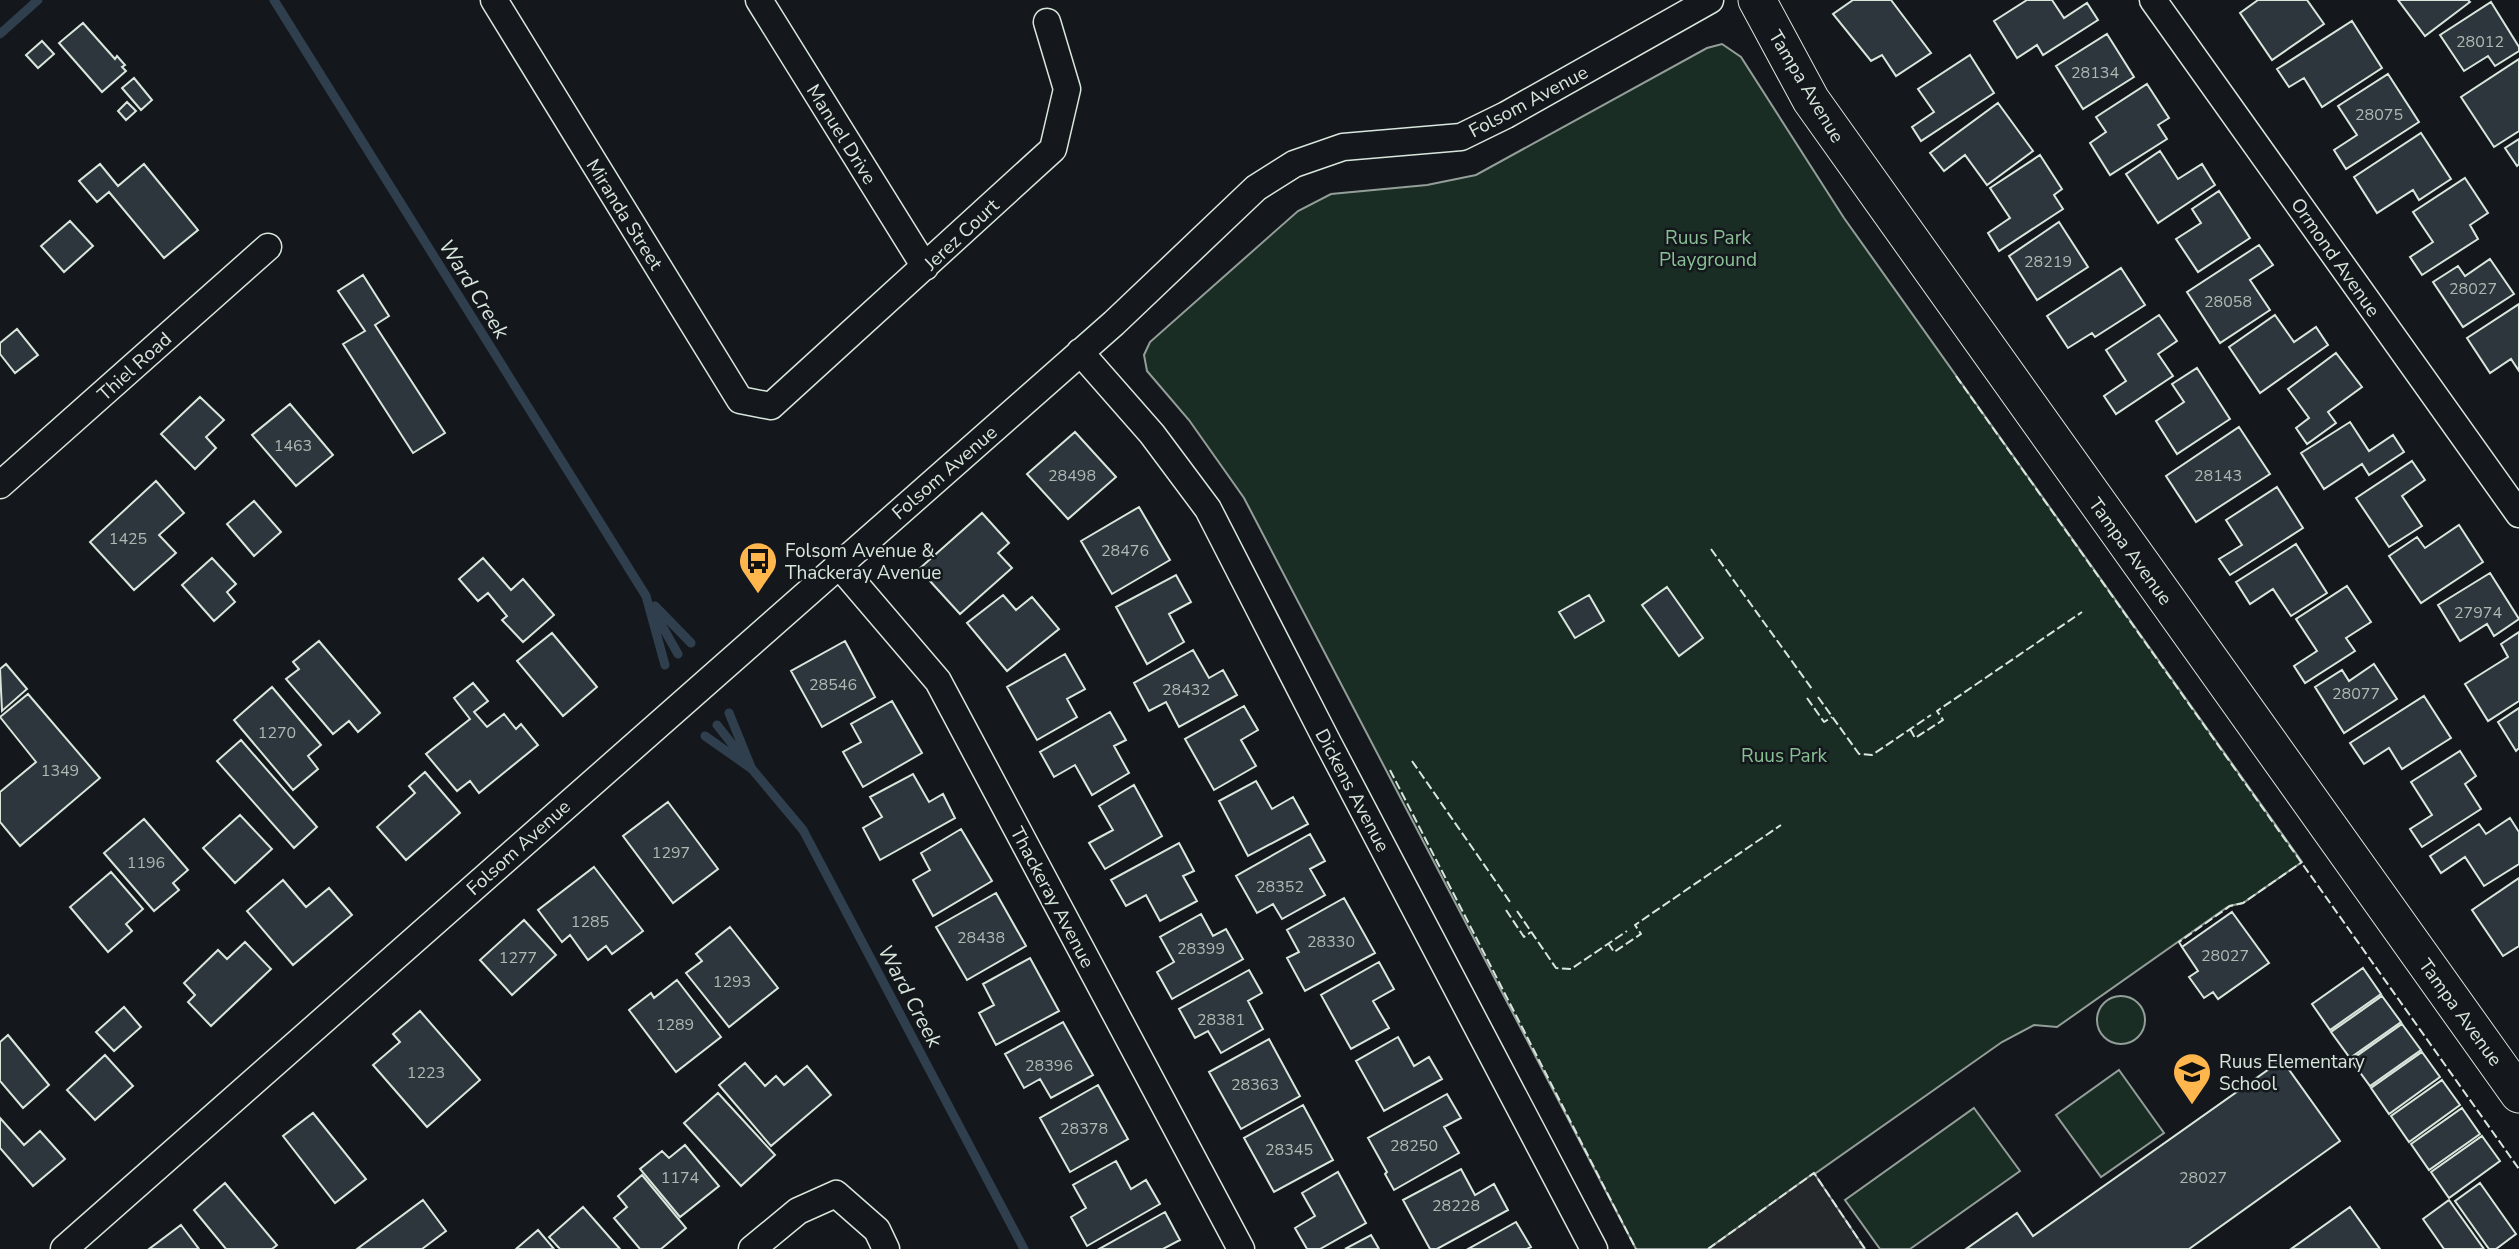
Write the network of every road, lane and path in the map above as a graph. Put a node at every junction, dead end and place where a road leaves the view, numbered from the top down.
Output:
1 (494, 0) edge
2 (759, 0) edge
3 (1710, 0) edge
4 (1756, 0) edge
5 (2153, 0) edge
6 (1047, 22) dead end
7 (268, 247) dead end
8 (925, 267) junction
9 (1080, 352) junction
10 (771, 406) joint
11 (0, 485) edge
12 (2519, 514) edge
13 (838, 564) junction
14 (2519, 1094) edge
15 (64, 1249) edge
16 (752, 1249) edge
17 (886, 1249) edge
18 (1241, 1249) edge
19 (1594, 1249) edge

1 - 10 street, Miranda Street
2 - 8 street, Manuel Drive
3 - 9 street, Folsom Avenue
4 - 14 street, Tampa Avenue
5 - 12 street, Ormond Avenue
6 - 8 street, Jerez Court
7 - 11 street, Thiel Road
8 - 10 street, Jerez Court
9 - 13 street, Folsom Avenue
9 - 19 street, Dickens Avenue
13 - 15 street, Folsom Avenue
13 - 18 street, Thackeray Avenue
16 - 17 street

